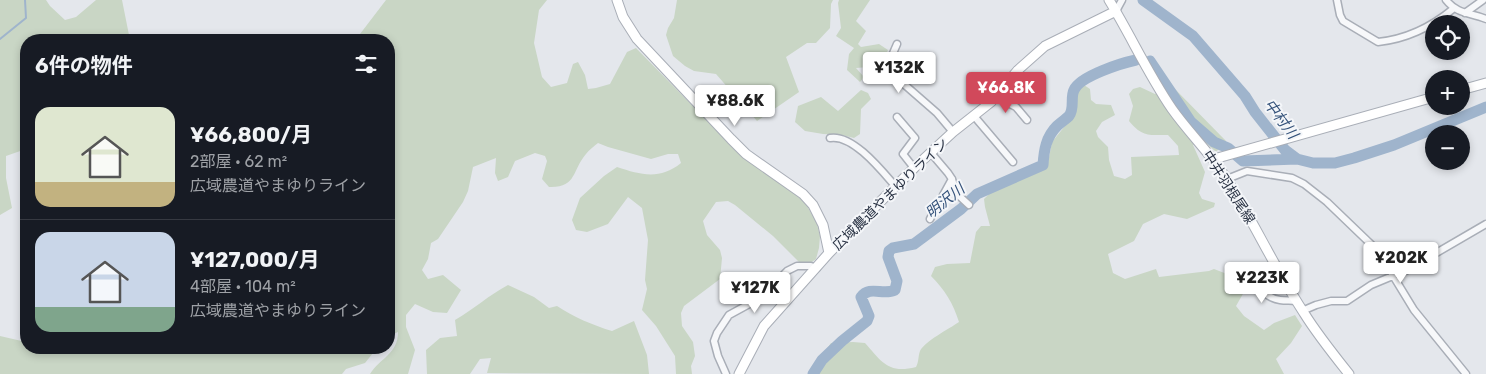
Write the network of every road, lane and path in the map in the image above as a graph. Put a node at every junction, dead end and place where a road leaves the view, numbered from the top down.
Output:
1 (617, 0) edge
2 (1109, 0) edge
3 (1122, 0) edge
4 (1337, 0) edge
5 (1446, 0) edge
6 (1483, 0) edge
7 (1453, 9) junction
8 (1116, 11) junction
9 (1465, 13) junction
10 (1486, 19) edge
11 (897, 44) dead end
12 (1486, 83) edge
13 (1470, 87) edge
14 (998, 95) junction
15 (1425, 100) edge
16 (974, 116) junction
17 (897, 117) dead end
18 (1027, 120) dead end
19 (953, 132) junction
20 (830, 138) dead end
21 (931, 153) junction
22 (1214, 159) junction
23 (1014, 162) dead end
24 (914, 168) junction
25 (952, 179) junction
26 (1227, 179) junction
27 (896, 187) junction
28 (969, 205) dead end
29 (930, 219) dead end
30 (1486, 224) edge
31 (829, 253) junction
32 (817, 268) junction
33 (1252, 274) dead end
34 (1392, 276) junction
35 (1297, 301) junction
36 (1302, 311) junction
37 (726, 374) edge
38 (739, 374) edge
39 (1349, 374) edge
40 (1466, 374) edge

1 - 31 street, 広域農道やまゆりライン
2 - 8 street, 中井羽根尾線
3 - 8 street
4 - 7 street
5 - 7 street
6 - 9 street
7 - 9 street
8 - 14 street, 広域農道やまゆりライン
8 - 22 street, 中井羽根尾線
9 - 10 street
11 - 19 street
12 - 13 street
14 - 16 street, 広域農道やまゆりライン
14 - 18 street
15 - 22 street
16 - 19 street, 広域農道やまゆりライン
16 - 23 street
17 - 24 street
19 - 21 street, 広域農道やまゆりライン
20 - 27 street
21 - 24 street, 広域農道やまゆりライン
21 - 25 street
22 - 26 street, 中井羽根尾線
24 - 27 street, 広域農道やまゆりライン
25 - 28 street
25 - 29 street
26 - 34 street
26 - 35 street, 中井羽根尾線
27 - 31 street, 広域農道やまゆりライン
30 - 34 street
31 - 32 street, 広域農道やまゆりライン
32 - 37 street
32 - 38 street, 広域農道やまゆりライン
33 - 35 street
34 - 36 street
34 - 40 street
35 - 36 street, 中井羽根尾線
36 - 39 street, 中井羽根尾線

